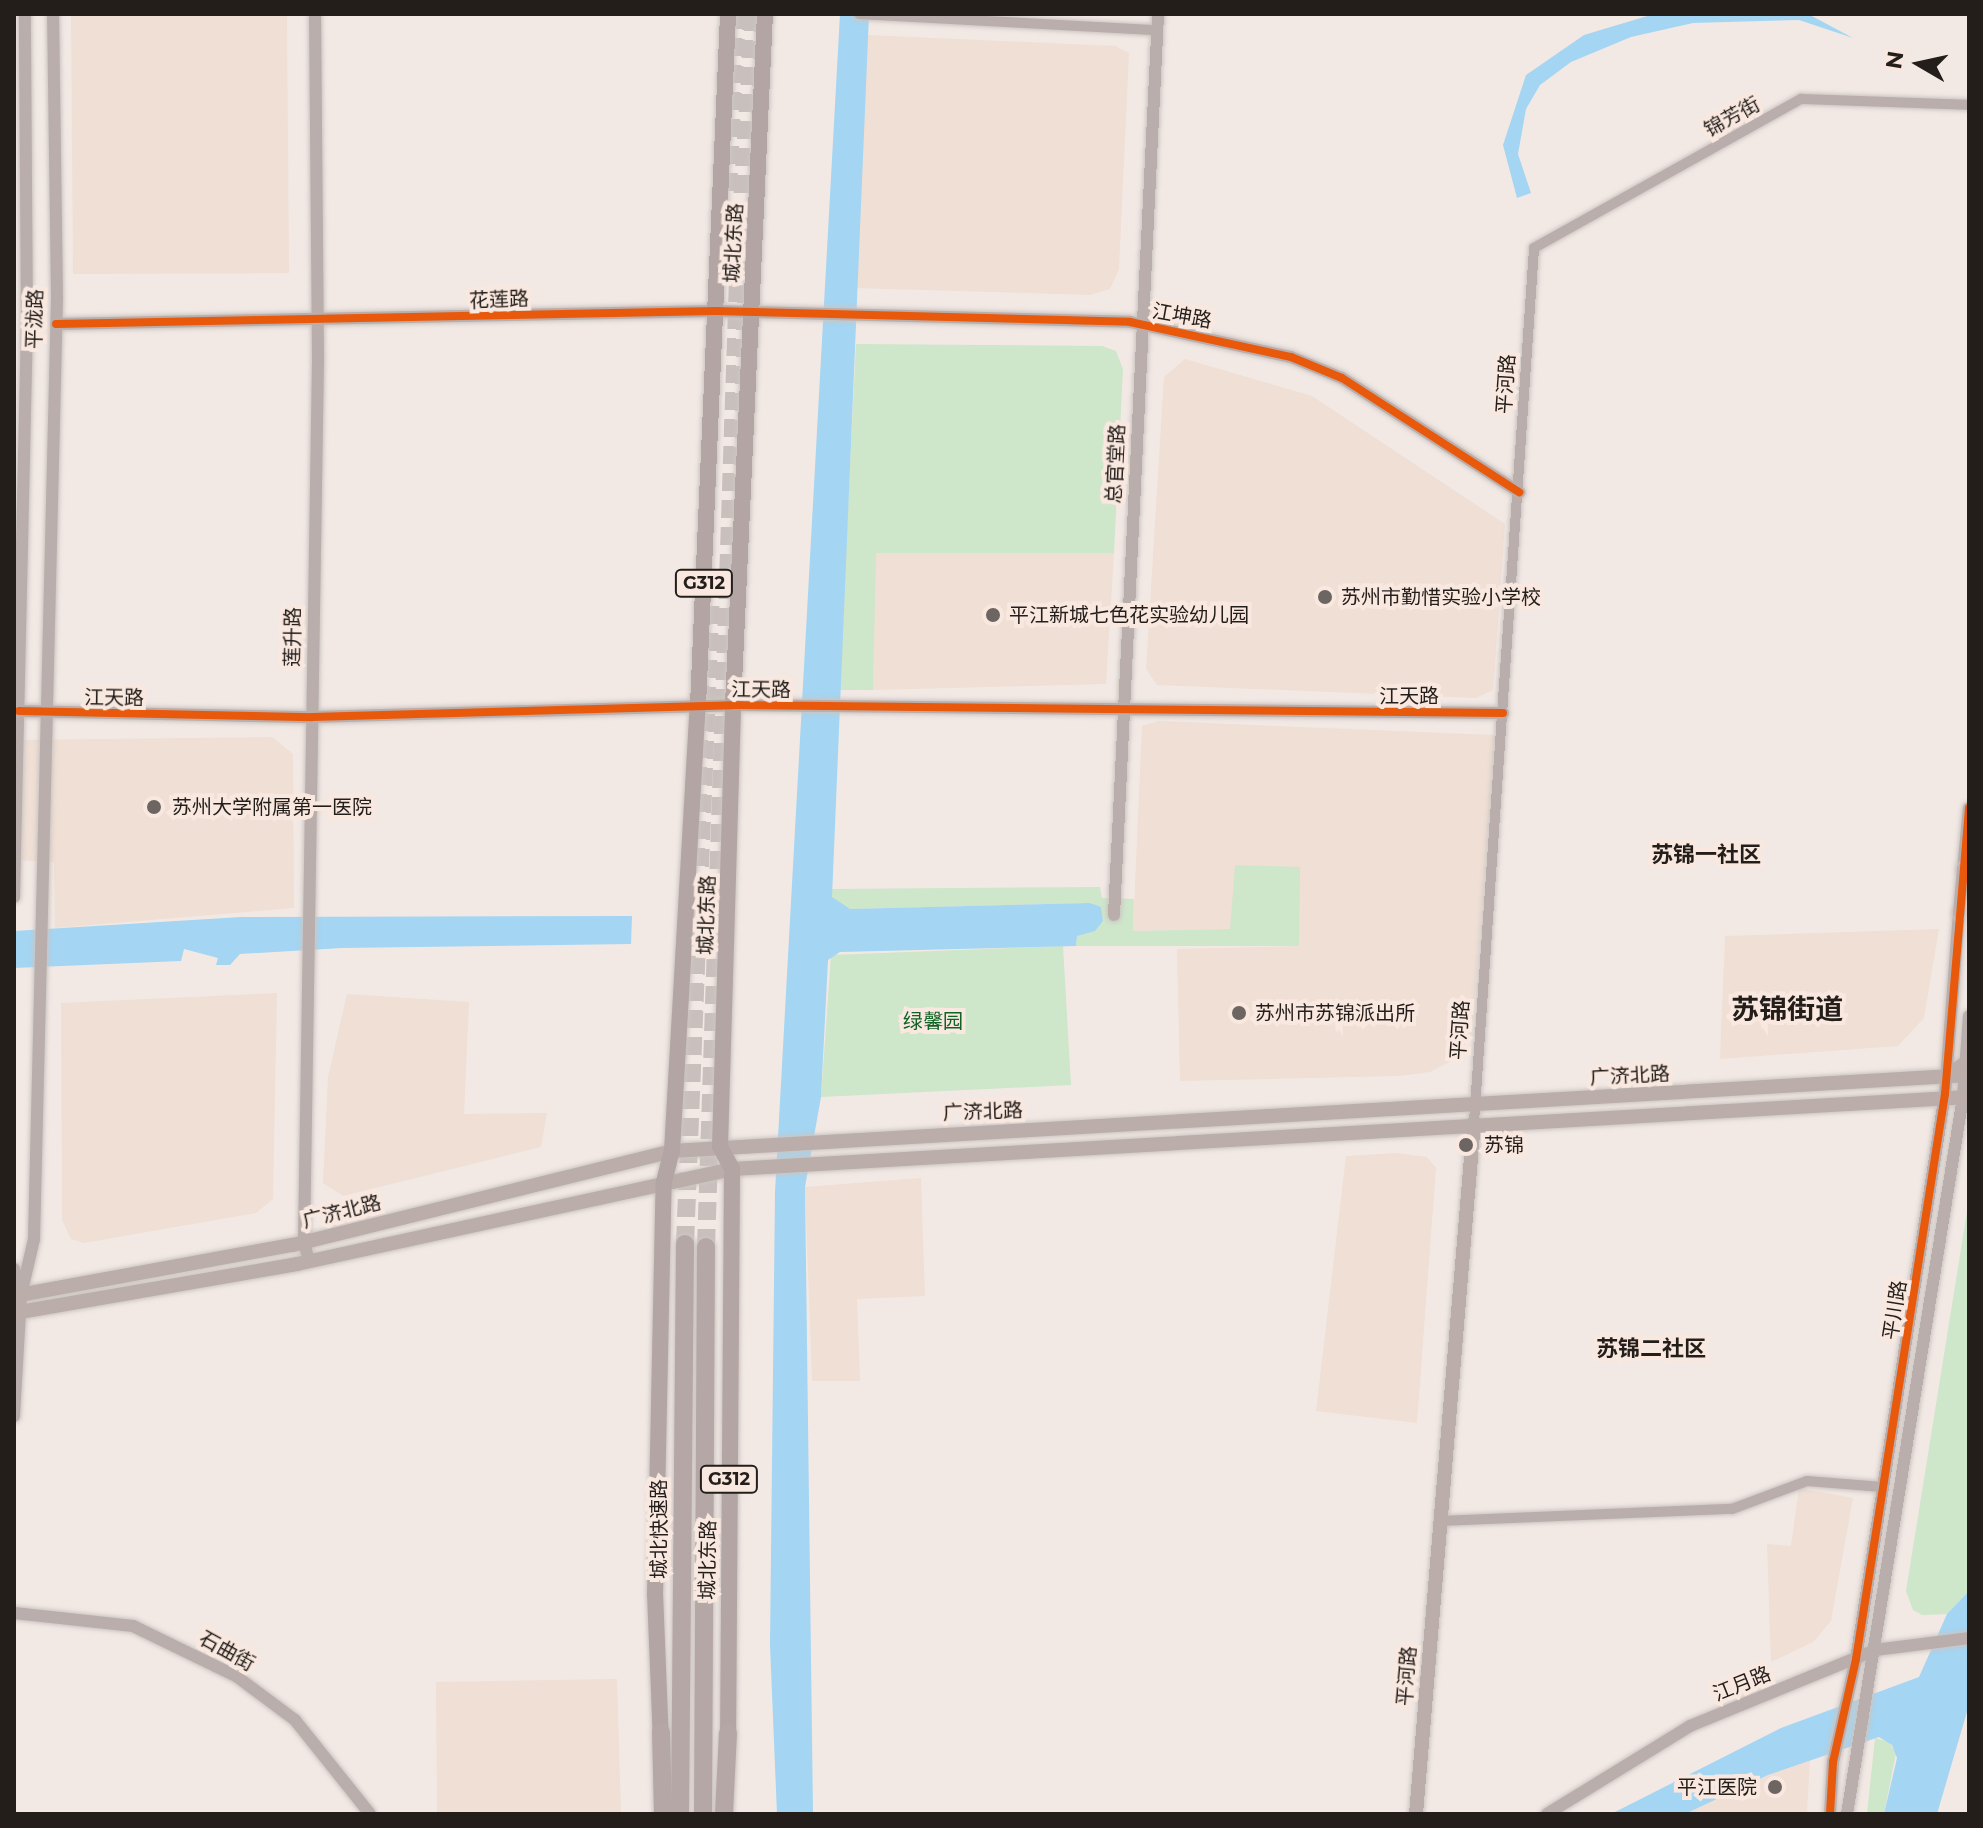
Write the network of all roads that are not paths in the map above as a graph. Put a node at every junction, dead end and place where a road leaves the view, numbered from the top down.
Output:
1 (25, 14) edge
2 (53, 14) edge
3 (315, 14) edge
4 (728, 14) edge
5 (765, 14) edge
6 (859, 14) edge
7 (1158, 14) edge
8 (877, 15) edge
9 (1157, 30) junction
10 (1969, 105) edge
11 (1534, 248) joint
12 (716, 311) junction
13 (751, 312) junction
14 (799, 313) joint
15 (315, 321) junction
16 (56, 324) junction
17 (1143, 325) junction
18 (1519, 492) junction
19 (698, 705) junction
20 (733, 705) junction
21 (1123, 710) junction
22 (19, 711) junction
23 (43, 712) junction
24 (1503, 713) junction
25 (312, 717) junction
26 (1969, 808) edge
27 (14, 897) edge
28 (1114, 915) dead end
29 (1969, 1016) edge
30 (1967, 1067) edge
31 (1946, 1078) junction
32 (1945, 1094) junction
33 (1966, 1097) edge
34 (1475, 1105) junction
35 (1474, 1122) junction
36 (720, 1146) junction
37 (672, 1151) junction
38 (732, 1169) junction
39 (664, 1182) junction
40 (304, 1242) junction
41 (685, 1244) tunnel mouth
42 (706, 1247) tunnel mouth
43 (309, 1261) junction
44 (14, 1269) edge
45 (16, 1295) edge
46 (16, 1313) edge
47 (14, 1416) edge
48 (1883, 1487) junction
49 (1440, 1521) junction
50 (14, 1613) edge
51 (1969, 1638) edge
52 (1875, 1650) junction
53 (1856, 1659) junction
54 (661, 1732) joint
55 (728, 1733) joint
56 (370, 1814) edge
57 (661, 1814) edge
58 (680, 1814) edge
59 (703, 1814) edge
60 (726, 1814) edge
61 (1416, 1814) edge
62 (1547, 1814) edge
63 (1830, 1814) edge
64 (1847, 1814) edge

1 - 22 street, 平泷路
2 - 16 street, 平泷路
3 - 15 street, 莲升路
4 - 12 main road, 城北东路 / G312
5 - 13 main road, 城北东路 / G312
6 - 8 street
7 - 9 street, 总官堂路
8 - 9 street
9 - 17 street, 总官堂路
10 - 11 street, 锦芳街
11 - 18 street, 平河路
12 - 13 street, 花莲路
12 - 15 street, 花莲路
12 - 19 main road, 城北东路 / G312
13 - 14 street, 花莲路
13 - 20 main road, 城北东路 / G312
14 - 17 street, 江坤路
15 - 16 street, 花莲路
15 - 25 street, 莲升路
16 - 23 street, 平泷路
17 - 18 street, 江坤路
17 - 21 street, 总官堂路
18 - 24 street, 平河路
19 - 20 street, 江天路
19 - 25 street, 江天路
19 - 37 main road, 城北东路 / G312
20 - 21 street, 江天路
20 - 36 main road, 城北东路 / G312
21 - 24 street, 江天路
21 - 28 street, 总官堂路
22 - 23 street, 江天路
22 - 27 street, 平泷路
23 - 25 street, 江天路
23 - 45 street, 平泷路
24 - 34 street, 平河路
25 - 40 street, 莲升路
26 - 31 street, 平川路, bridge
29 - 30 street, 平川路
30 - 31 main road, 广济北路
30 - 33 street, 平川路
31 - 32 street, 平川路
31 - 34 main road, 广济北路
32 - 33 main road, 广济北路
32 - 35 main road, 广济北路
32 - 48 street, 平川路
33 - 52 street, 平川路
34 - 35 street, 平河路
34 - 36 main road, 广济北路
35 - 38 main road, 广济北路
35 - 49 main road, 平河路
36 - 37 main road, 广济北路
36 - 38 main road, 城北东路 / G312
37 - 39 main road, 城北东路 / G312
37 - 40 main road, 广济北路
38 - 39 main road, 广济北路
38 - 55 main road, 城北东路 / G312
39 - 43 main road, 广济北路
39 - 54 main road, 城北东路 / G312
40 - 43 street, 莲升路
40 - 45 main road, 广济北路
41 - 58 highway, 城北快速路
42 - 59 highway
43 - 46 main road, 广济北路
44 - 45 street, 平泷路
45 - 46 street, 平泷路
46 - 47 street, 平泷路
48 - 49 street
48 - 53 street, 平川路
49 - 61 main road, 平河路
50 - 56 street, 石曲街
51 - 52 street, 江月路
52 - 53 street, 江月路
52 - 64 street, 平川路
53 - 62 street, 江月路
53 - 63 street, 平川路
54 - 57 highway
55 - 60 highway

